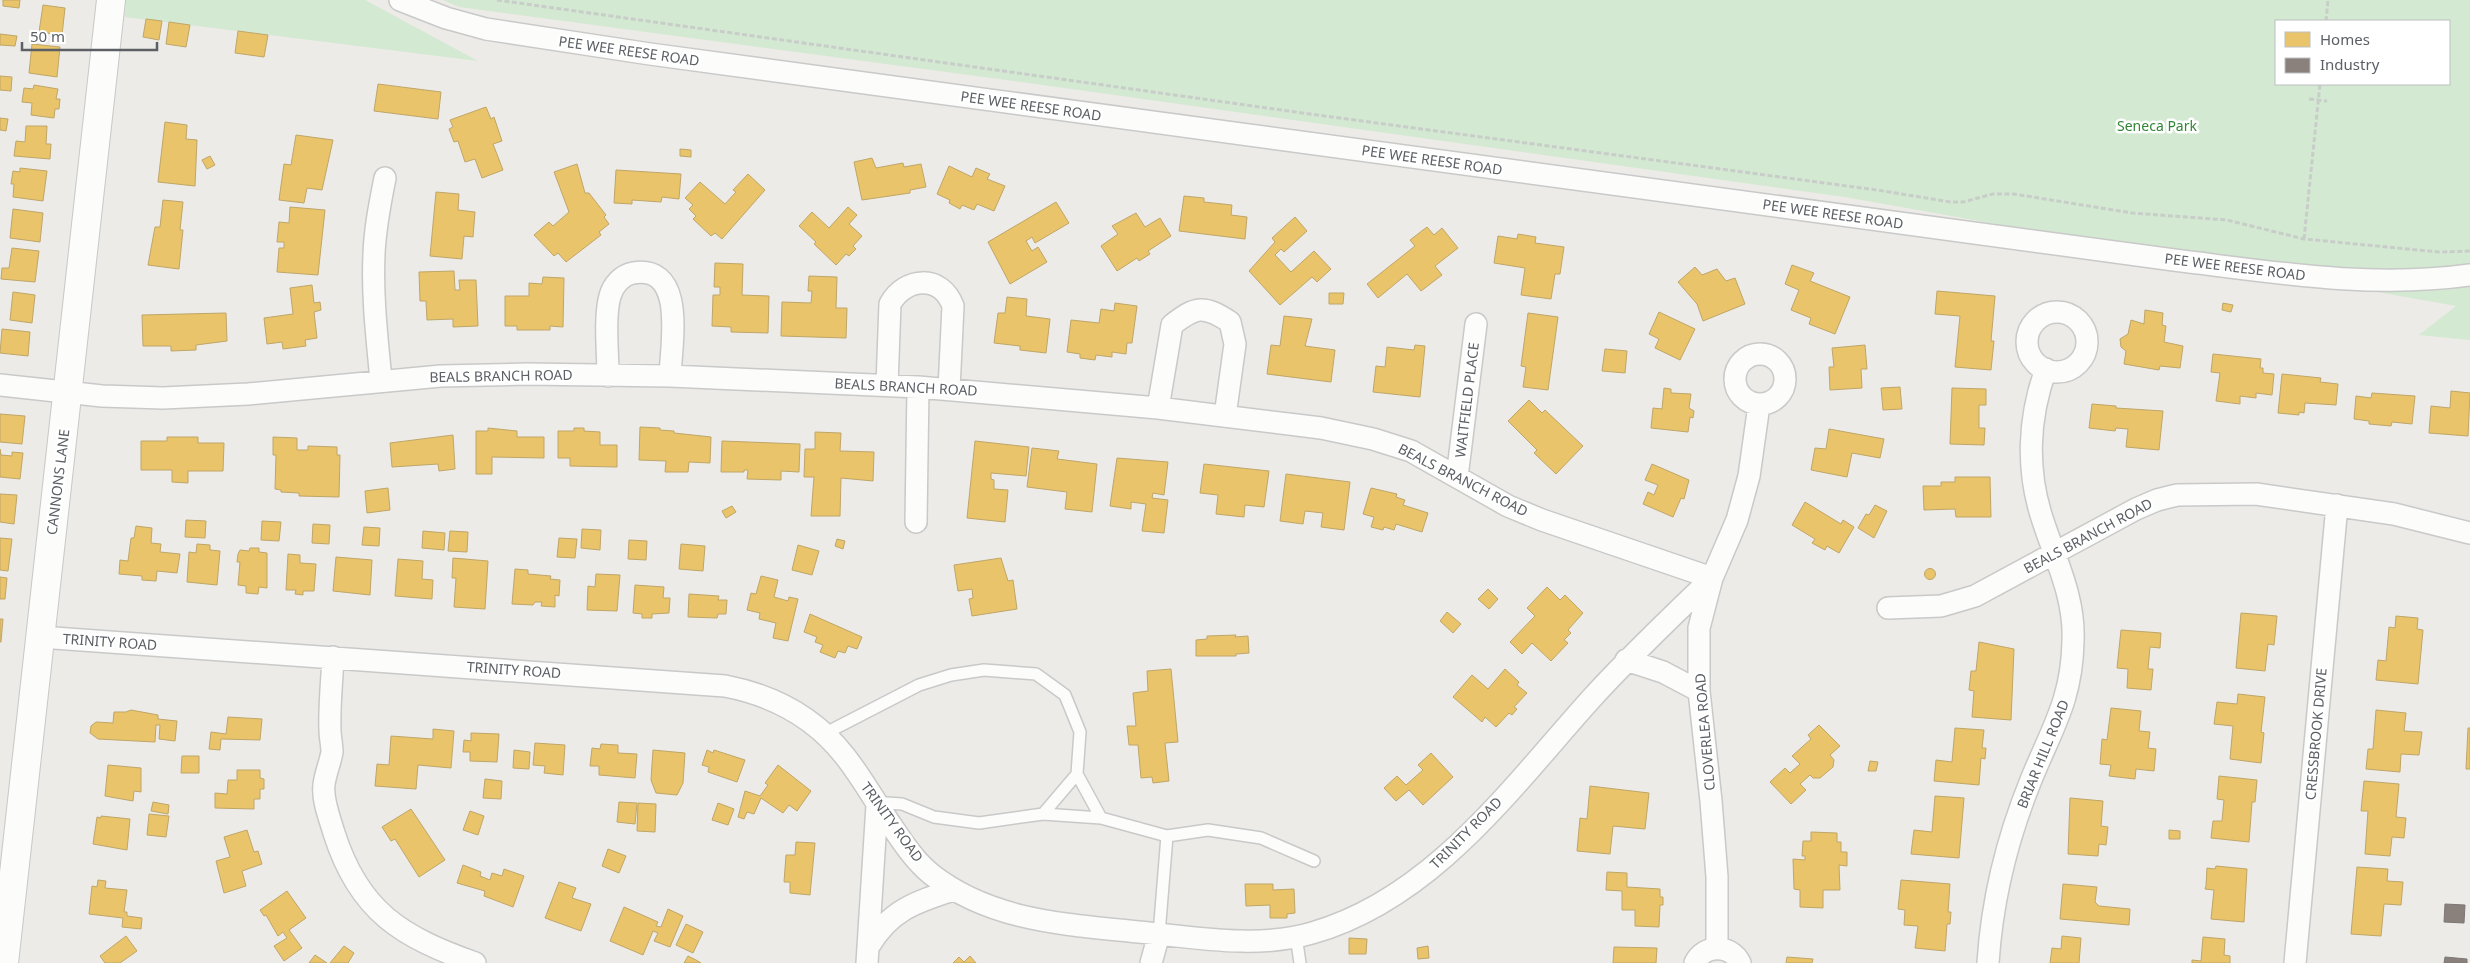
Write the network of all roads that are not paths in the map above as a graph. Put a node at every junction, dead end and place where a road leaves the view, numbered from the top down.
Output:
1 (112, 0) edge
2 (400, 0) edge
3 (385, 178) dead end
4 (2470, 275) edge
5 (1476, 324) dead end
6 (2046, 369) dead end
7 (608, 376) junction
8 (670, 376) junction
9 (381, 380) junction
10 (0, 385) edge
11 (887, 385) junction
12 (918, 387) junction
13 (949, 389) junction
14 (69, 393) junction
15 (1759, 405) dead end
16 (1158, 408) junction
17 (1225, 416) junction
18 (1457, 478) junction
19 (2337, 505) junction
20 (916, 522) dead end
21 (2470, 533) edge
22 (2054, 553) junction
23 (1712, 578) junction
24 (1888, 608) dead end
25 (40, 637) junction
26 (333, 657) junction
27 (1626, 660) junction
28 (1698, 691) junction
29 (824, 734) junction
30 (1077, 774) junction
31 (877, 805) junction
32 (1043, 814) junction
33 (1101, 818) junction
34 (1167, 836) junction
35 (1314, 861) dead end
36 (953, 890) junction
37 (1159, 934) junction
38 (1296, 936) junction
39 (1717, 948) junction
40 (868, 954) edge
41 (4, 963) edge
42 (475, 963) edge
43 (1151, 963) edge
44 (1164, 963) edge
45 (1300, 963) edge
46 (1695, 963) edge
47 (1740, 963) edge
48 (1988, 963) edge
49 (2295, 963) edge

1 - 14 main road, CANNONS LANE
2 - 4 street, PEE WEE REESE ROAD
3 - 9 street
5 - 18 street, WAITFIELD PLACE
6 - 22 street, BRIAR HILL ROAD
7 - 8 street, BEALS BRANCH ROAD
7 - 8 street
7 - 9 street, BEALS BRANCH ROAD
8 - 11 street, BEALS BRANCH ROAD
9 - 14 street, BEALS BRANCH ROAD
10 - 14 street, BEALS BRANCH ROAD
11 - 12 street, BEALS BRANCH ROAD
11 - 13 street
12 - 13 street, BEALS BRANCH ROAD
12 - 20 street
13 - 16 street, BEALS BRANCH ROAD
14 - 25 main road, CANNONS LANE
15 - 23 street, CLOVERLEA ROAD
16 - 17 street, BEALS BRANCH ROAD
16 - 17 street
17 - 18 street, BEALS BRANCH ROAD
18 - 23 street, BEALS BRANCH ROAD
19 - 21 street, BEALS BRANCH ROAD
19 - 22 street, BEALS BRANCH ROAD
19 - 49 street, CRESSBROOK DRIVE
22 - 24 street, BEALS BRANCH ROAD
22 - 48 street, BRIAR HILL ROAD
23 - 27 street, TRINITY ROAD
23 - 28 street, CLOVERLEA ROAD
25 - 26 street, TRINITY ROAD
25 - 41 main road, CANNONS LANE
26 - 29 street, TRINITY ROAD
26 - 42 street
27 - 28 street
27 - 38 street, TRINITY ROAD
28 - 39 street, CLOVERLEA ROAD
29 - 30 lane
29 - 31 street, TRINITY ROAD
30 - 32 lane
30 - 33 lane
31 - 32 lane
31 - 36 street, TRINITY ROAD
31 - 40 street
32 - 33 lane
33 - 34 lane
34 - 35 lane
34 - 37 lane
36 - 37 street, TRINITY ROAD
36 - 40 street
37 - 38 street, TRINITY ROAD
37 - 43 street
37 - 44 street
38 - 45 lane
39 - 46 street
39 - 47 street

